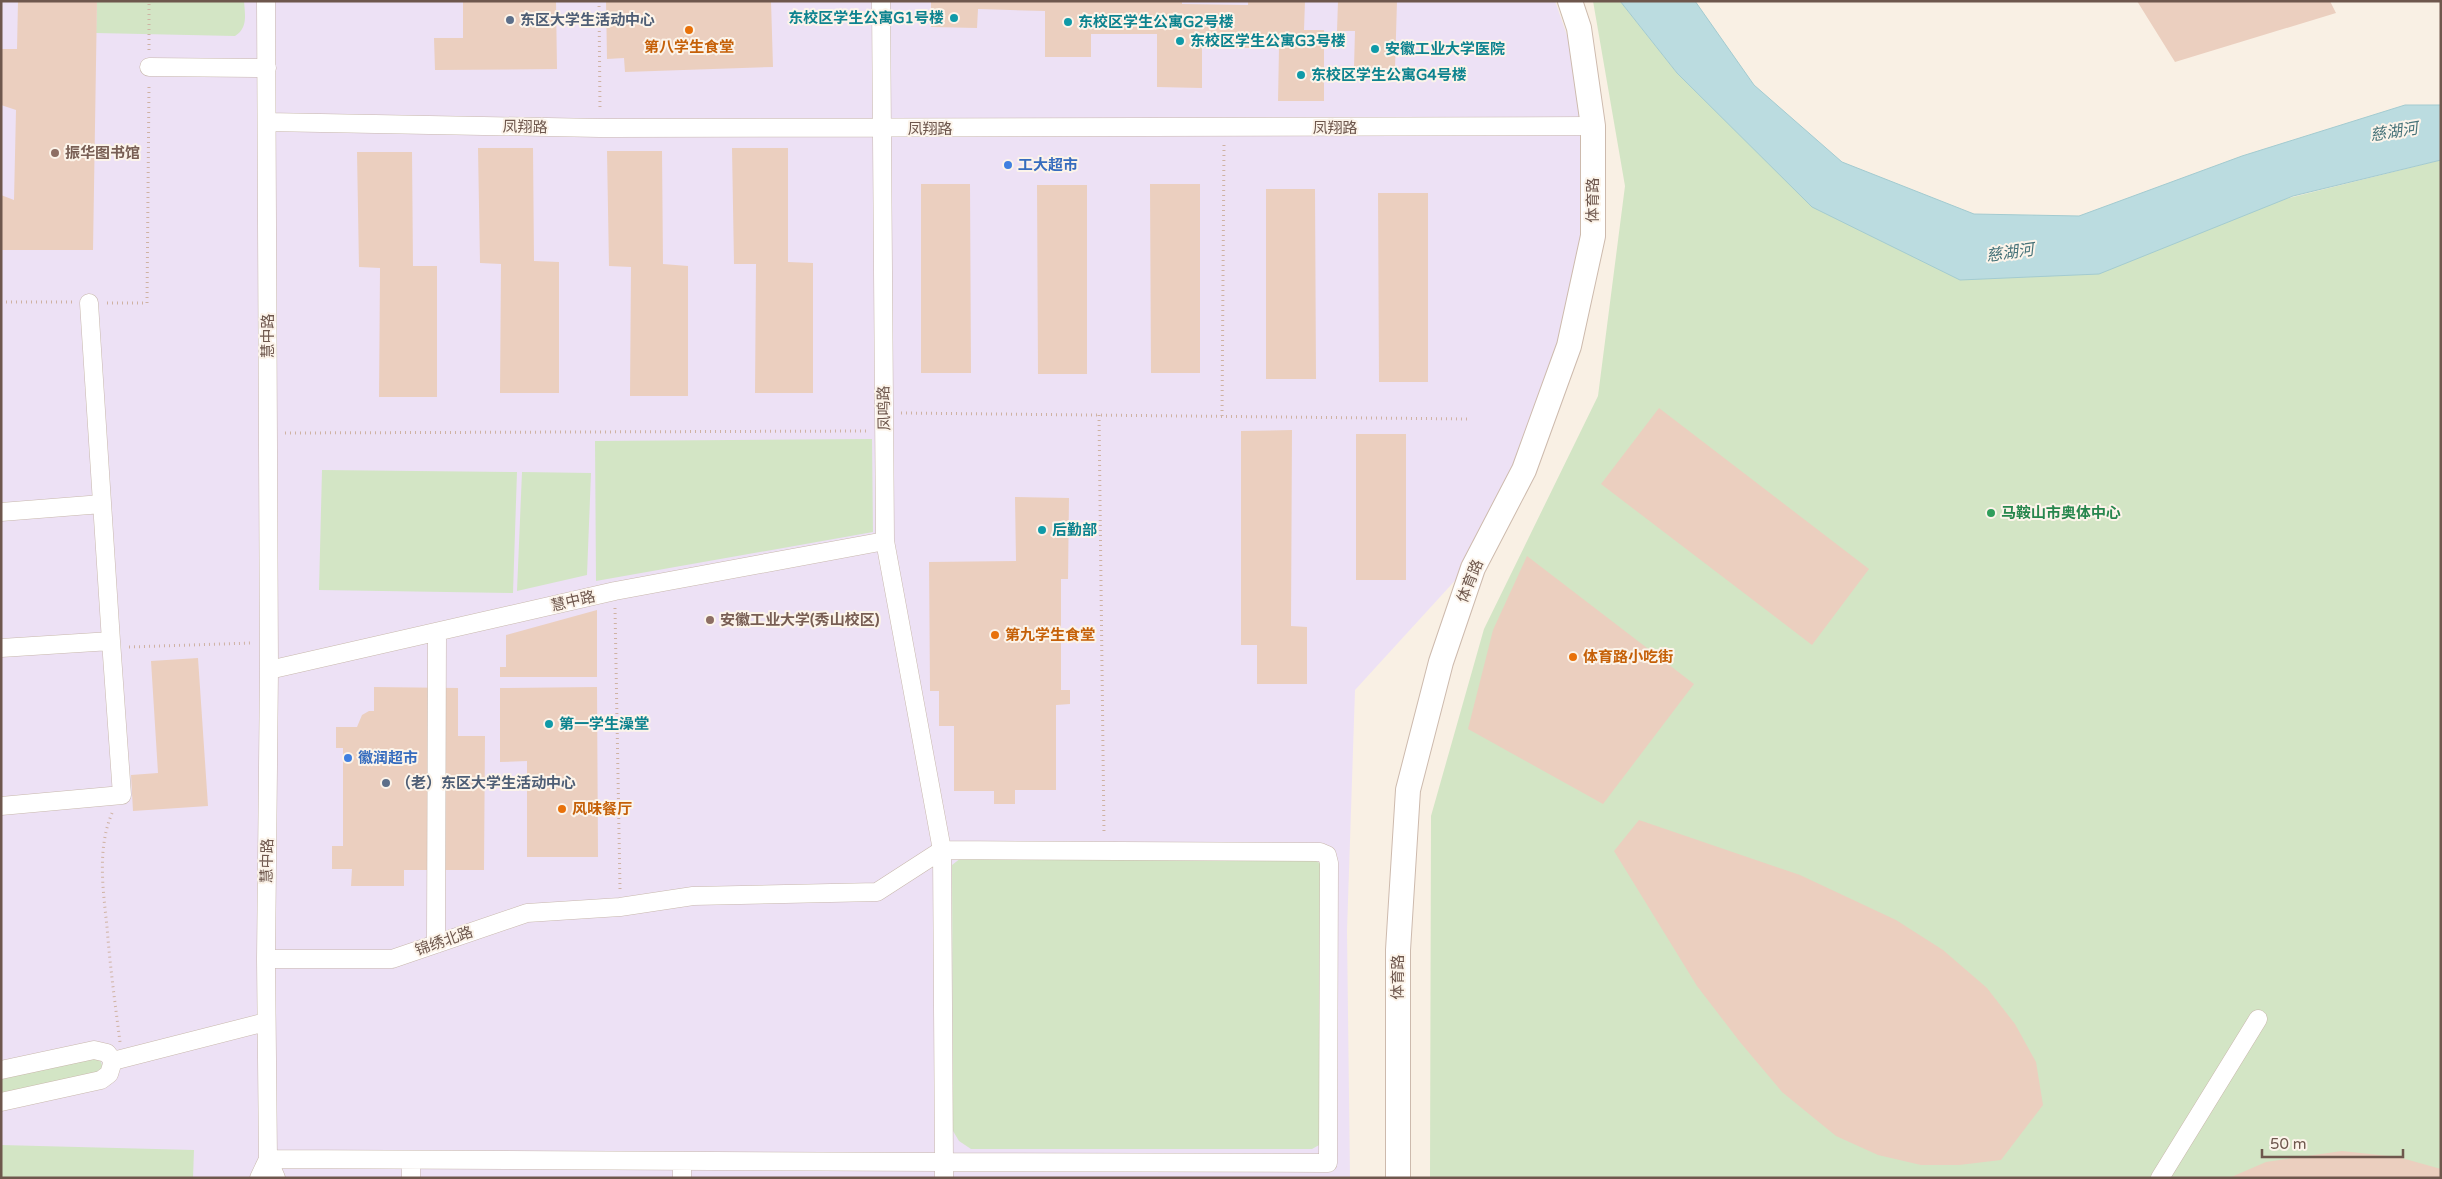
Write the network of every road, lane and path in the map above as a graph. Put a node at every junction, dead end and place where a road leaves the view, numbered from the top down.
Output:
1 (149, 1) edge
2 (266, 1) edge
3 (599, 1) edge
4 (881, 1) edge
5 (1570, 1) edge
6 (149, 67) junction
7 (267, 68) junction
8 (267, 122) junction
9 (1593, 126) junction
10 (600, 128) junction
11 (880, 129) junction
12 (1224, 129) junction
13 (1, 302) edge
14 (89, 303) junction
15 (1099, 415) junction
16 (1222, 416) junction
17 (1468, 419) dead end
18 (884, 422) junction
19 (268, 434) junction
20 (102, 504) junction
21 (1, 512) edge
22 (885, 541) junction
23 (615, 591) junction
24 (437, 632) junction
25 (111, 641) junction
26 (1, 648) edge
27 (253, 652) dead end
28 (269, 670) junction
29 (122, 795) junction
30 (1, 806) edge
31 (942, 850) junction
32 (1104, 850) junction
33 (620, 907) junction
34 (436, 944) junction
35 (266, 959) junction
36 (2258, 1019) dead end
37 (266, 1022) junction
38 (118, 1060) junction
39 (1, 1070) edge
40 (1, 1102) edge
41 (268, 1160) junction
42 (411, 1169) edge
43 (520, 1169) edge
44 (682, 1170) edge
45 (944, 1170) edge
46 (1328, 1170) edge
47 (259, 1178) edge
48 (276, 1178) edge
49 (1398, 1178) edge
50 (2160, 1178) edge

1 - 6 path
2 - 7 street, 慧中路
3 - 10 path
4 - 11 street, 凤鸣路
5 - 9 street, 体育路
6 - 7 street
6 - 14 path
7 - 8 street, 慧中路
8 - 10 street, 凤翔路
8 - 19 street, 慧中路
9 - 12 street, 凤翔路
9 - 49 street, 体育路
10 - 11 street, 凤翔路
11 - 12 street, 凤翔路
11 - 18 street, 凤鸣路
12 - 16 path
13 - 14 path
14 - 20 street
15 - 16 path
15 - 18 path
15 - 32 path
16 - 17 path
18 - 19 path
18 - 22 street, 凤鸣路
19 - 28 street, 慧中路
20 - 21 street
20 - 25 street
22 - 23 street
22 - 31 street, 凤鸣路
23 - 24 street, 慧中路
23 - 33 path
24 - 28 street, 慧中路
24 - 34 street
25 - 26 street
25 - 27 path
25 - 29 street
28 - 35 street, 慧中路
29 - 30 street
29 - 38 path
31 - 32 street
31 - 33 street, 锦绣北路
31 - 45 street, 凤鸣路
32 - 46 street
33 - 34 street, 锦绣北路
34 - 35 street, 锦绣北路
35 - 37 street, 慧中路
36 - 50 street
37 - 38 street
37 - 41 street, 慧中路
38 - 39 street
38 - 40 street
41 - 42 street
41 - 47 street
41 - 48 street
42 - 43 street
43 - 44 street
44 - 45 street
45 - 46 street

